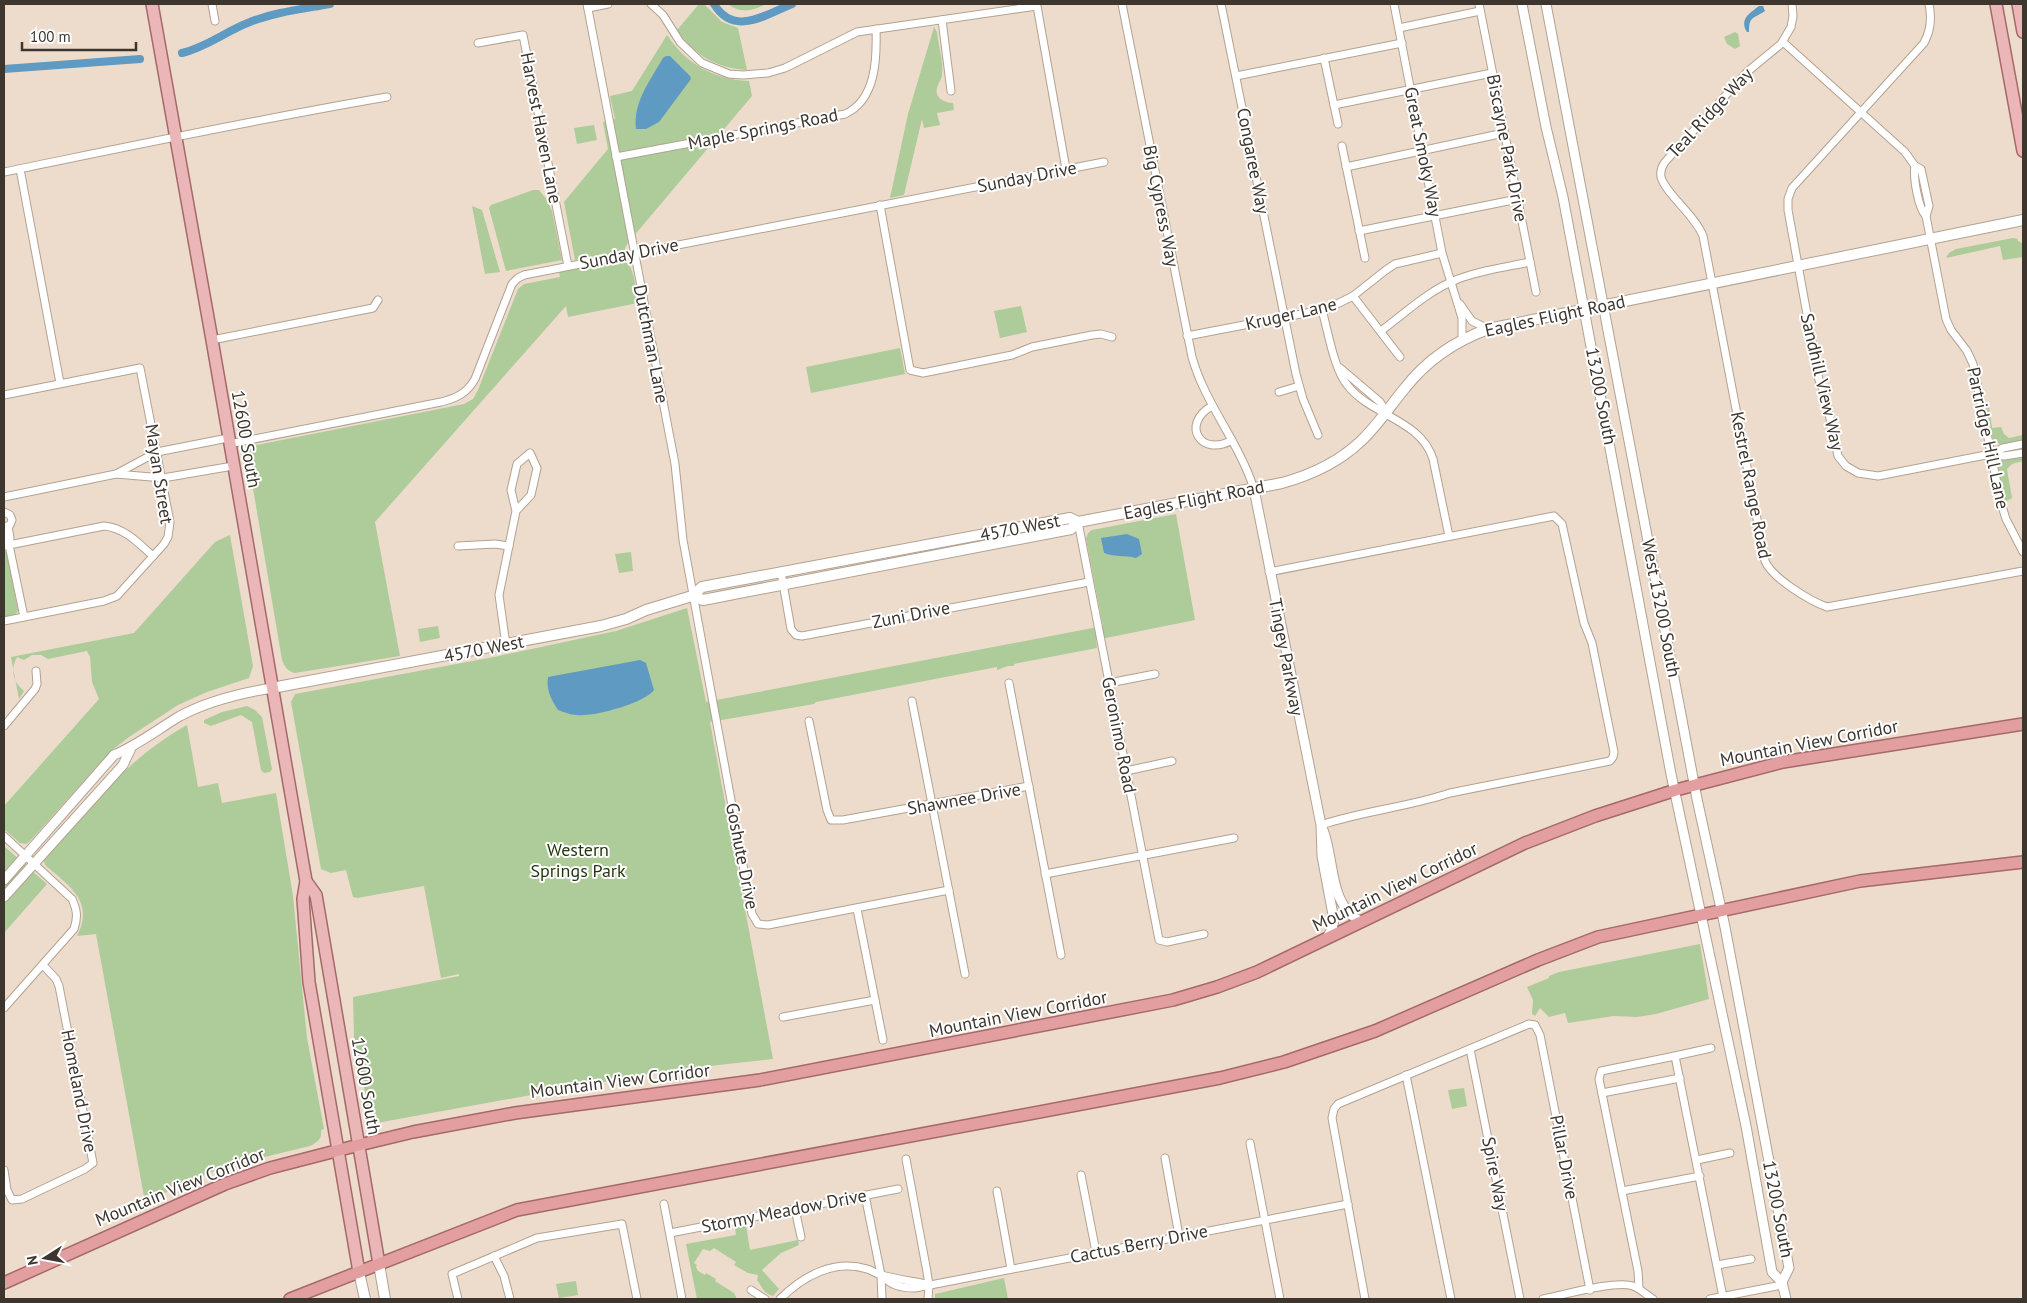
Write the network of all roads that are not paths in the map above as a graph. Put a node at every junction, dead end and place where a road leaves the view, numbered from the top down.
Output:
1 (152, 4) edge
2 (212, 4) edge
3 (608, 4) edge
4 (651, 4) edge
5 (1122, 4) edge
6 (1221, 4) edge
7 (1394, 4) edge
8 (1522, 4) edge
9 (1546, 4) edge
10 (1792, 4) edge
11 (1930, 4) edge
12 (1996, 4) edge
13 (2018, 4) edge
14 (587, 6) edge
15 (1480, 8) edge
16 (942, 20) junction
17 (215, 21) dead end
18 (1399, 28) junction
19 (876, 29) junction
20 (2023, 32) edge
21 (1783, 42) junction
22 (478, 43) dead end
23 (1402, 43) junction
24 (1324, 58) junction
25 (1492, 73) junction
26 (1236, 76) junction
27 (1411, 90) junction
28 (951, 91) dead end
29 (387, 98) dead end
30 (1334, 105) junction
31 (1861, 112) junction
32 (1338, 124) dead end
33 (1504, 133) junction
34 (176, 137) junction
35 (1342, 146) dead end
36 (1423, 150) junction
37 (2023, 151) edge
38 (616, 157) junction
39 (1104, 162) dead end
40 (1346, 166) junction
41 (20, 169) junction
42 (1066, 169) junction
43 (4, 172) edge
44 (1518, 199) junction
45 (880, 205) junction
46 (1435, 216) junction
47 (2023, 220) edge
48 (1359, 231) junction
49 (1931, 239) junction
50 (634, 254) junction
51 (1442, 254) junction
52 (1365, 258) dead end
53 (1530, 262) junction
54 (568, 266) junction
55 (1797, 266) junction
56 (1450, 282) junction
57 (1712, 283) junction
58 (1536, 292) dead end
59 (1353, 296) junction
60 (378, 300) dead end
61 (1457, 300) junction
62 (1603, 305) junction
63 (1584, 309) junction
64 (1322, 310) junction
65 (1284, 318) junction
66 (1488, 329) junction
67 (1381, 331) junction
68 (1187, 336) junction
69 (1112, 337) dead end
70 (212, 340) junction
71 (1462, 340) junction
72 (1400, 357) dead end
73 (60, 383) junction
74 (1299, 386) junction
75 (1279, 392) dead end
76 (4, 395) edge
77 (1212, 406) junction
78 (1387, 413) junction
79 (1318, 436) dead end
80 (1232, 440) junction
81 (229, 441) junction
82 (2023, 444) edge
83 (157, 452) junction
84 (2023, 453) edge
85 (1991, 454) junction
86 (233, 466) junction
87 (116, 474) junction
88 (162, 478) junction
89 (1254, 489) junction
90 (4, 497) edge
91 (516, 511) junction
92 (4, 512) edge
93 (1078, 522) junction
94 (5, 529) edge
95 (1449, 536) junction
96 (6, 546) edge
97 (458, 546) dead end
98 (509, 546) junction
99 (2023, 552) edge
100 (154, 556) junction
101 (2023, 571) edge
102 (781, 572) junction
103 (1269, 572) junction
104 (1089, 582) junction
105 (784, 585) junction
106 (692, 596) junction
107 (24, 617) junction
108 (4, 621) edge
109 (506, 645) junction
110 (36, 671) dead end
111 (1155, 674) dead end
112 (1009, 683) dead end
113 (1109, 684) junction
114 (272, 688) junction
115 (912, 701) dead end
116 (809, 720) dead end
117 (5, 722) edge
118 (2023, 724) edge
119 (131, 748) junction
120 (1172, 761) dead end
121 (1126, 771) junction
122 (1694, 785) junction
123 (1028, 786) junction
124 (1676, 790) junction
125 (932, 804) junction
126 (1321, 825) junction
127 (4, 836) edge
128 (1234, 838) dead end
129 (1142, 856) junction
130 (30, 859) junction
131 (2023, 862) edge
132 (1045, 874) junction
133 (4, 880) edge
134 (306, 881) junction
135 (949, 890) junction
136 (4, 897) edge
137 (857, 909) junction
138 (1721, 911) junction
139 (1702, 914) junction
140 (1362, 922) junction
141 (1204, 934) dead end
142 (1325, 940) junction
143 (1061, 955) dead end
144 (44, 966) junction
145 (965, 974) dead end
146 (875, 1000) junction
147 (4, 1008) edge
148 (783, 1018) dead end
149 (883, 1040) dead end
150 (1711, 1048) dead end
151 (1470, 1049) junction
152 (1675, 1056) junction
153 (1406, 1075) junction
154 (1680, 1078) junction
155 (1602, 1094) junction
156 (1250, 1143) dead end
157 (359, 1145) junction
158 (338, 1150) junction
159 (1730, 1153) dead end
160 (1166, 1158) dead end
161 (906, 1159) dead end
162 (1697, 1160) junction
163 (4, 1170) edge
164 (1081, 1175) dead end
165 (1700, 1176) junction
166 (1773, 1185) junction
167 (1757, 1188) junction
168 (898, 1189) dead end
169 (997, 1191) dead end
170 (1622, 1191) junction
171 (865, 1195) junction
172 (664, 1204) dead end
173 (1348, 1204) junction
174 (795, 1209) junction
175 (1264, 1221) junction
176 (670, 1233) junction
177 (1180, 1236) junction
178 (801, 1237) dead end
179 (1096, 1252) junction
180 (494, 1256) junction
181 (1751, 1259) dead end
182 (379, 1264) junction
183 (1717, 1265) junction
184 (1012, 1269) junction
185 (359, 1272) junction
186 (881, 1275) junction
187 (4, 1283) edge
188 (1782, 1284) junction
189 (929, 1285) junction
190 (1639, 1288) junction
191 (751, 1290) dead end
192 (1590, 1290) junction
193 (1723, 1297) junction
194 (290, 1299) edge
195 (365, 1299) edge
196 (386, 1299) edge
197 (458, 1299) edge
198 (510, 1299) edge
199 (637, 1299) edge
200 (682, 1299) edge
201 (765, 1299) edge
202 (780, 1299) edge
203 (882, 1299) edge
204 (928, 1299) edge
205 (1280, 1299) edge
206 (1365, 1299) edge
207 (1451, 1299) edge
208 (1520, 1299) edge
209 (1543, 1299) edge
210 (1653, 1299) edge
211 (1710, 1299) edge
212 (1786, 1299) edge

1 - 34 main road, 12600 South
2 - 17 street
3 - 14 street
4 - 19 street
5 - 68 street, Big Cypress Way
6 - 26 street, Congaree Way
7 - 18 street, Great Smoky Way
8 - 63 street, 13200 South
9 - 62 street
10 - 21 street, Teal Ridge Way
11 - 31 street, Sandhill View Way
12 - 37 main road
13 - 20 main road
14 - 38 street, Dutchman Lane
15 - 18 street
15 - 25 street, Biscayne Park Drive
16 - 19 street
16 - 28 street
16 - 42 street
18 - 23 street, Great Smoky Way
19 - 38 street, Maple Springs Road
21 - 31 street
21 - 57 street, Teal Ridge Way
22 - 54 street, Harvest Haven Lane
23 - 24 street
23 - 27 street, Great Smoky Way
24 - 26 street
24 - 30 street
25 - 27 street
25 - 33 street, Biscayne Park Drive
26 - 65 street, Congaree Way
27 - 30 street
27 - 36 street, Great Smoky Way
29 - 34 street
30 - 32 street
31 - 49 street, Partridge Hill Lane
31 - 55 street, Sandhill View Way
33 - 36 street
33 - 44 street, Biscayne Park Drive
34 - 41 street
34 - 70 main road, 12600 South
35 - 40 street
36 - 40 street
36 - 46 street, Great Smoky Way
38 - 50 street, Dutchman Lane
39 - 42 street, Sunday Drive
40 - 48 street
41 - 43 street
41 - 73 street
42 - 45 street, Sunday Drive
44 - 46 street
44 - 53 street, Biscayne Park Drive
45 - 50 street, Sunday Drive
45 - 69 street
46 - 48 street
46 - 51 street, Great Smoky Way
47 - 49 main road, Eagles Flight Road
48 - 52 street
49 - 55 main road, Eagles Flight Road
49 - 85 street, Partridge Hill Lane
50 - 54 street, Sunday Drive
50 - 106 street, Dutchman Lane
51 - 56 street, Great Smoky Way
51 - 59 street, Kruger Lane
53 - 56 street
53 - 58 street, Biscayne Park Drive
54 - 81 street, Sunday Drive
55 - 57 main road, Eagles Flight Road
55 - 85 street, Sandhill View Way
56 - 61 street, Great Smoky Way
56 - 67 street
57 - 62 main road, Eagles Flight Road
57 - 101 street, Kestrel Range Road
59 - 64 street, Kruger Lane
59 - 67 street
60 - 70 street
61 - 66 street, Great Smoky Way
61 - 71 street, Great Smoky Way
62 - 63 main road, Eagles Flight Road
62 - 122 street, West 13200 South
63 - 66 main road, Eagles Flight Road
63 - 124 street, 13200 South
64 - 65 street, Kruger Lane
64 - 78 street
65 - 68 street, Kruger Lane
65 - 74 street, Congaree Way
66 - 71 main road, Eagles Flight Road
67 - 72 street
68 - 77 street, Big Cypress Way
70 - 81 main road, 12600 South
71 - 78 main road, Eagles Flight Road
73 - 76 street
73 - 83 street, Mayan Street
74 - 75 street
74 - 79 street, Congaree Way
77 - 80 street, Big Cypress Way
77 - 80 street
78 - 89 main road, Eagles Flight Road
78 - 95 street
80 - 89 street, Big Cypress Way
81 - 83 street
81 - 86 main road, 12600 South
82 - 85 street, Sandhill View Way
83 - 87 street
83 - 88 street, Mayan Street
84 - 85 street, Sandhill View Way
85 - 99 street, Partridge Hill Lane
86 - 88 street
86 - 114 main road, 12600 South
87 - 88 street
87 - 90 street
88 - 100 street, Mayan Street
89 - 93 main road, Eagles Flight Road
89 - 103 street, Tingey Parkway
91 - 91 street
91 - 98 street
92 - 94 street
93 - 102 main road, 4570 West
93 - 104 street, Geronimo Road
93 - 105 main road, 4570 West
94 - 96 street
95 - 103 street
95 - 126 street
96 - 100 street
96 - 107 street
97 - 98 street
98 - 109 street
100 - 107 street, Mayan Street
102 - 105 street, Zuni Drive
102 - 106 main road, 4570 West
103 - 126 street, Tingey Parkway
104 - 105 street, Zuni Drive
104 - 113 street, Geronimo Road
105 - 106 main road, 4570 West
106 - 109 main road, 4570 West
106 - 137 street, Goshute Drive
107 - 108 street, Mayan Street
109 - 114 main road, 4570 West
110 - 117 street
111 - 113 street
112 - 123 street
113 - 121 street, Geronimo Road
114 - 119 street
114 - 134 main road, 12600 South
115 - 125 street
116 - 125 street, Shawnee Drive
118 - 122 highway, Mountain View Corridor
119 - 130 street
119 - 130 street
120 - 121 street
121 - 129 street, Geronimo Road
122 - 124 highway, Mountain View Corridor
122 - 138 street, West 13200 South
123 - 125 street, Shawnee Drive
123 - 132 street, Shawnee Drive
124 - 139 street
124 - 140 highway, Mountain View Corridor
125 - 135 street
126 - 140 street, Tingey Parkway
126 - 142 street, Tingey Parkway
127 - 130 street
128 - 129 street
129 - 132 street
129 - 141 street, Geronimo Road
130 - 133 street
130 - 136 street
130 - 144 street
131 - 138 highway
132 - 143 street, Shawnee Drive
134 - 157 main road, 12600 South
134 - 158 main road, 12600 South
135 - 137 street, Goshute Drive
135 - 145 street
137 - 146 street
138 - 139 highway
138 - 166 street, 13200 South
139 - 167 street, 13200 South
139 - 182 highway
140 - 142 highway, Mountain View Corridor
142 - 157 highway, Mountain View Corridor
144 - 147 street
144 - 163 street, Homeland Drive
146 - 148 street
146 - 149 street
150 - 152 street
151 - 153 street
151 - 192 street, Pillar Drive
151 - 208 street, Spire Way
152 - 154 street
152 - 155 street
153 - 173 street
153 - 207 street
154 - 155 street
154 - 162 street
155 - 170 street
156 - 175 street
157 - 158 highway, Mountain View Corridor
157 - 182 main road, 12600 South
158 - 185 main road, 12600 South
158 - 187 highway, Mountain View Corridor
159 - 162 street
160 - 177 street
161 - 189 street
162 - 165 street
164 - 179 street
165 - 170 street
165 - 183 street
166 - 167 street
166 - 188 street, 13200 South
167 - 188 street, 13200 South
168 - 171 street, Stormy Meadow Drive
169 - 184 street
170 - 190 street
171 - 174 street, Stormy Meadow Drive
171 - 186 street
172 - 176 street
173 - 175 street, Cactus Berry Drive
173 - 206 street
174 - 176 street, Stormy Meadow Drive
174 - 178 street
175 - 177 street, Cactus Berry Drive
175 - 205 street
176 - 200 street
177 - 179 street, Cactus Berry Drive
179 - 184 street, Cactus Berry Drive
180 - 197 street
180 - 198 street
180 - 199 street
181 - 183 street
182 - 185 highway
182 - 196 main road, 12600 South
183 - 193 street
184 - 189 street, Cactus Berry Drive
185 - 194 highway
185 - 195 main road, 12600 South
186 - 189 street, Cactus Berry Drive
186 - 202 street, Cactus Berry Drive
186 - 203 street
188 - 193 street
188 - 212 street
189 - 204 street
190 - 192 street
190 - 210 street
191 - 201 street
192 - 209 street
193 - 211 street

